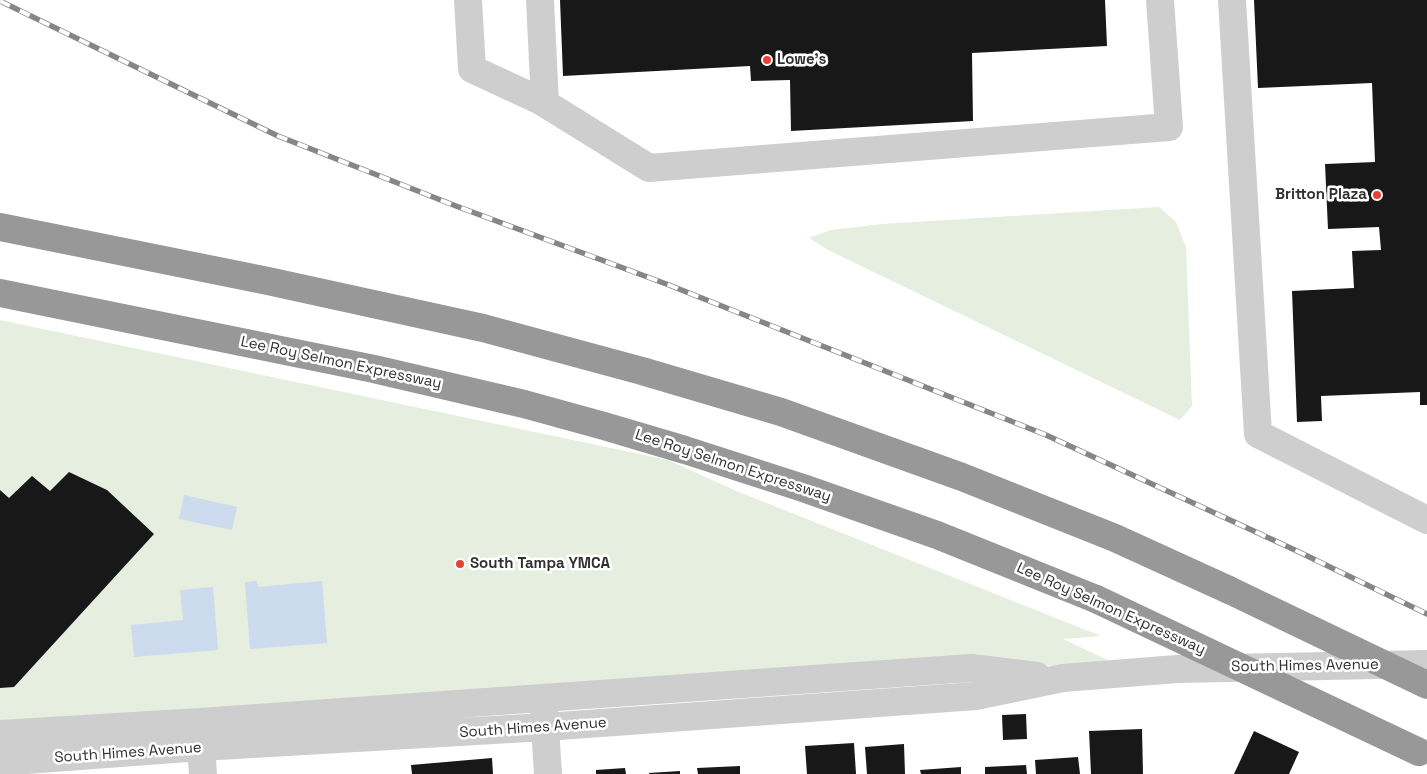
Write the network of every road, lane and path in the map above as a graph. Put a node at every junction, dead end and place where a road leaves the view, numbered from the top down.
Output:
1 (468, 0) edge
2 (540, 0) edge
3 (1160, 0) edge
4 (1232, 0) edge
5 (544, 103) junction
6 (0, 227) edge
7 (0, 293) edge
8 (1427, 520) edge
9 (1427, 664) edge
10 (1063, 678) junction
11 (1427, 685) edge
12 (544, 697) junction
13 (545, 727) junction
14 (0, 734) edge
15 (201, 735) junction
16 (1423, 754) edge
17 (0, 762) edge
18 (203, 774) edge
19 (548, 774) edge

1 - 5 street
2 - 5 street
3 - 5 street
4 - 8 street
6 - 11 highway, bridge
7 - 16 highway, Lee Roy Selmon Expressway, bridge
9 - 10 street, South Himes Avenue
10 - 12 street, South Himes Avenue
10 - 13 street, South Himes Avenue
12 - 13 street
12 - 15 street, South Himes Avenue
13 - 15 street, South Himes Avenue
13 - 19 street
14 - 15 street, South Himes Avenue
15 - 17 street, South Himes Avenue
15 - 18 street

